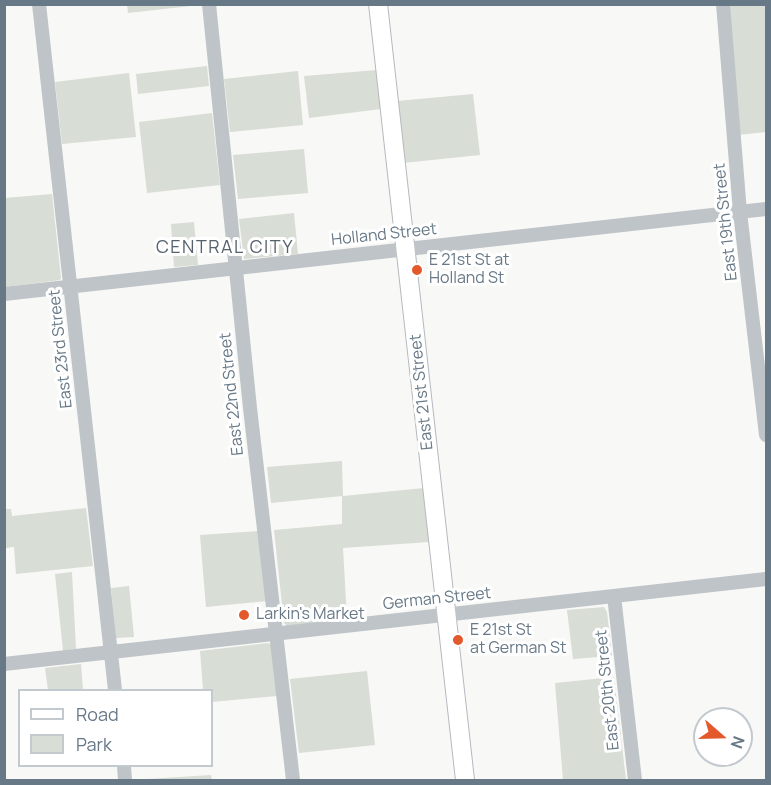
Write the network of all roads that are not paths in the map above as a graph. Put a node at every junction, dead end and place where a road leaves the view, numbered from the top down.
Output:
1 (39, 4) edge
2 (209, 4) edge
3 (378, 4) edge
4 (723, 4) edge
5 (766, 209) edge
6 (740, 212) junction
7 (406, 249) junction
8 (236, 268) junction
9 (71, 286) junction
10 (4, 294) edge
11 (766, 435) edge
12 (766, 579) edge
13 (614, 596) junction
14 (447, 615) junction
15 (276, 633) junction
16 (111, 652) junction
17 (4, 664) edge
18 (116, 689) edge
19 (293, 780) edge
20 (465, 780) edge
21 (635, 780) edge

1 - 9 street, East 23rd Street
2 - 8 street, East 22nd Street
3 - 7 street, East 21st Street
4 - 6 street, East 19th Street
5 - 6 street, Holland Street
6 - 7 street, Holland Street
6 - 11 street, East 19th Street
7 - 8 street, Holland Street
7 - 14 street, East 21st Street
8 - 9 street, Holland Street
8 - 15 street, East 22nd Street
9 - 10 street, Holland Street
9 - 16 street, East 23rd Street
12 - 13 street, German Street
13 - 14 street, German Street
13 - 21 street, East 20th Street
14 - 15 street, German Street
14 - 20 street, East 21st Street
15 - 16 street, German Street
15 - 19 street, East 22nd Street
16 - 17 street, German Street
16 - 18 street, East 23rd Street

